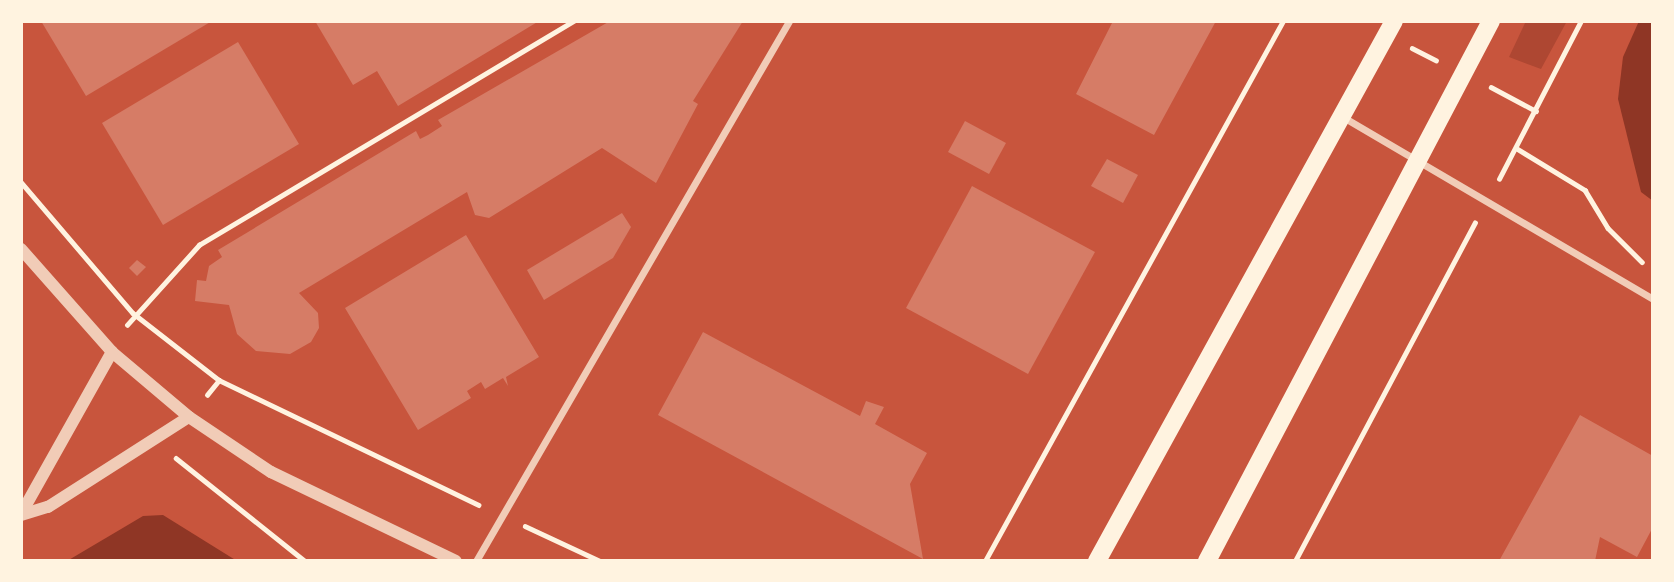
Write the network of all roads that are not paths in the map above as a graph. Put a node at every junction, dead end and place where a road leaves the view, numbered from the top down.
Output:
1 (789, 21) edge
2 (1394, 21) edge
3 (1491, 21) edge
4 (1343, 117) junction
5 (1420, 163) junction
6 (21, 249) edge
7 (1653, 299) edge
8 (112, 352) junction
9 (188, 418) junction
10 (21, 515) edge
11 (456, 561) edge
12 (476, 561) edge
13 (1097, 561) edge
14 (1207, 561) edge

1 - 12 street
2 - 4 main road
3 - 5 main road
4 - 5 street
4 - 13 main road
5 - 7 street
5 - 14 main road
6 - 8 street
8 - 9 street
8 - 10 street
9 - 10 street
9 - 11 street

